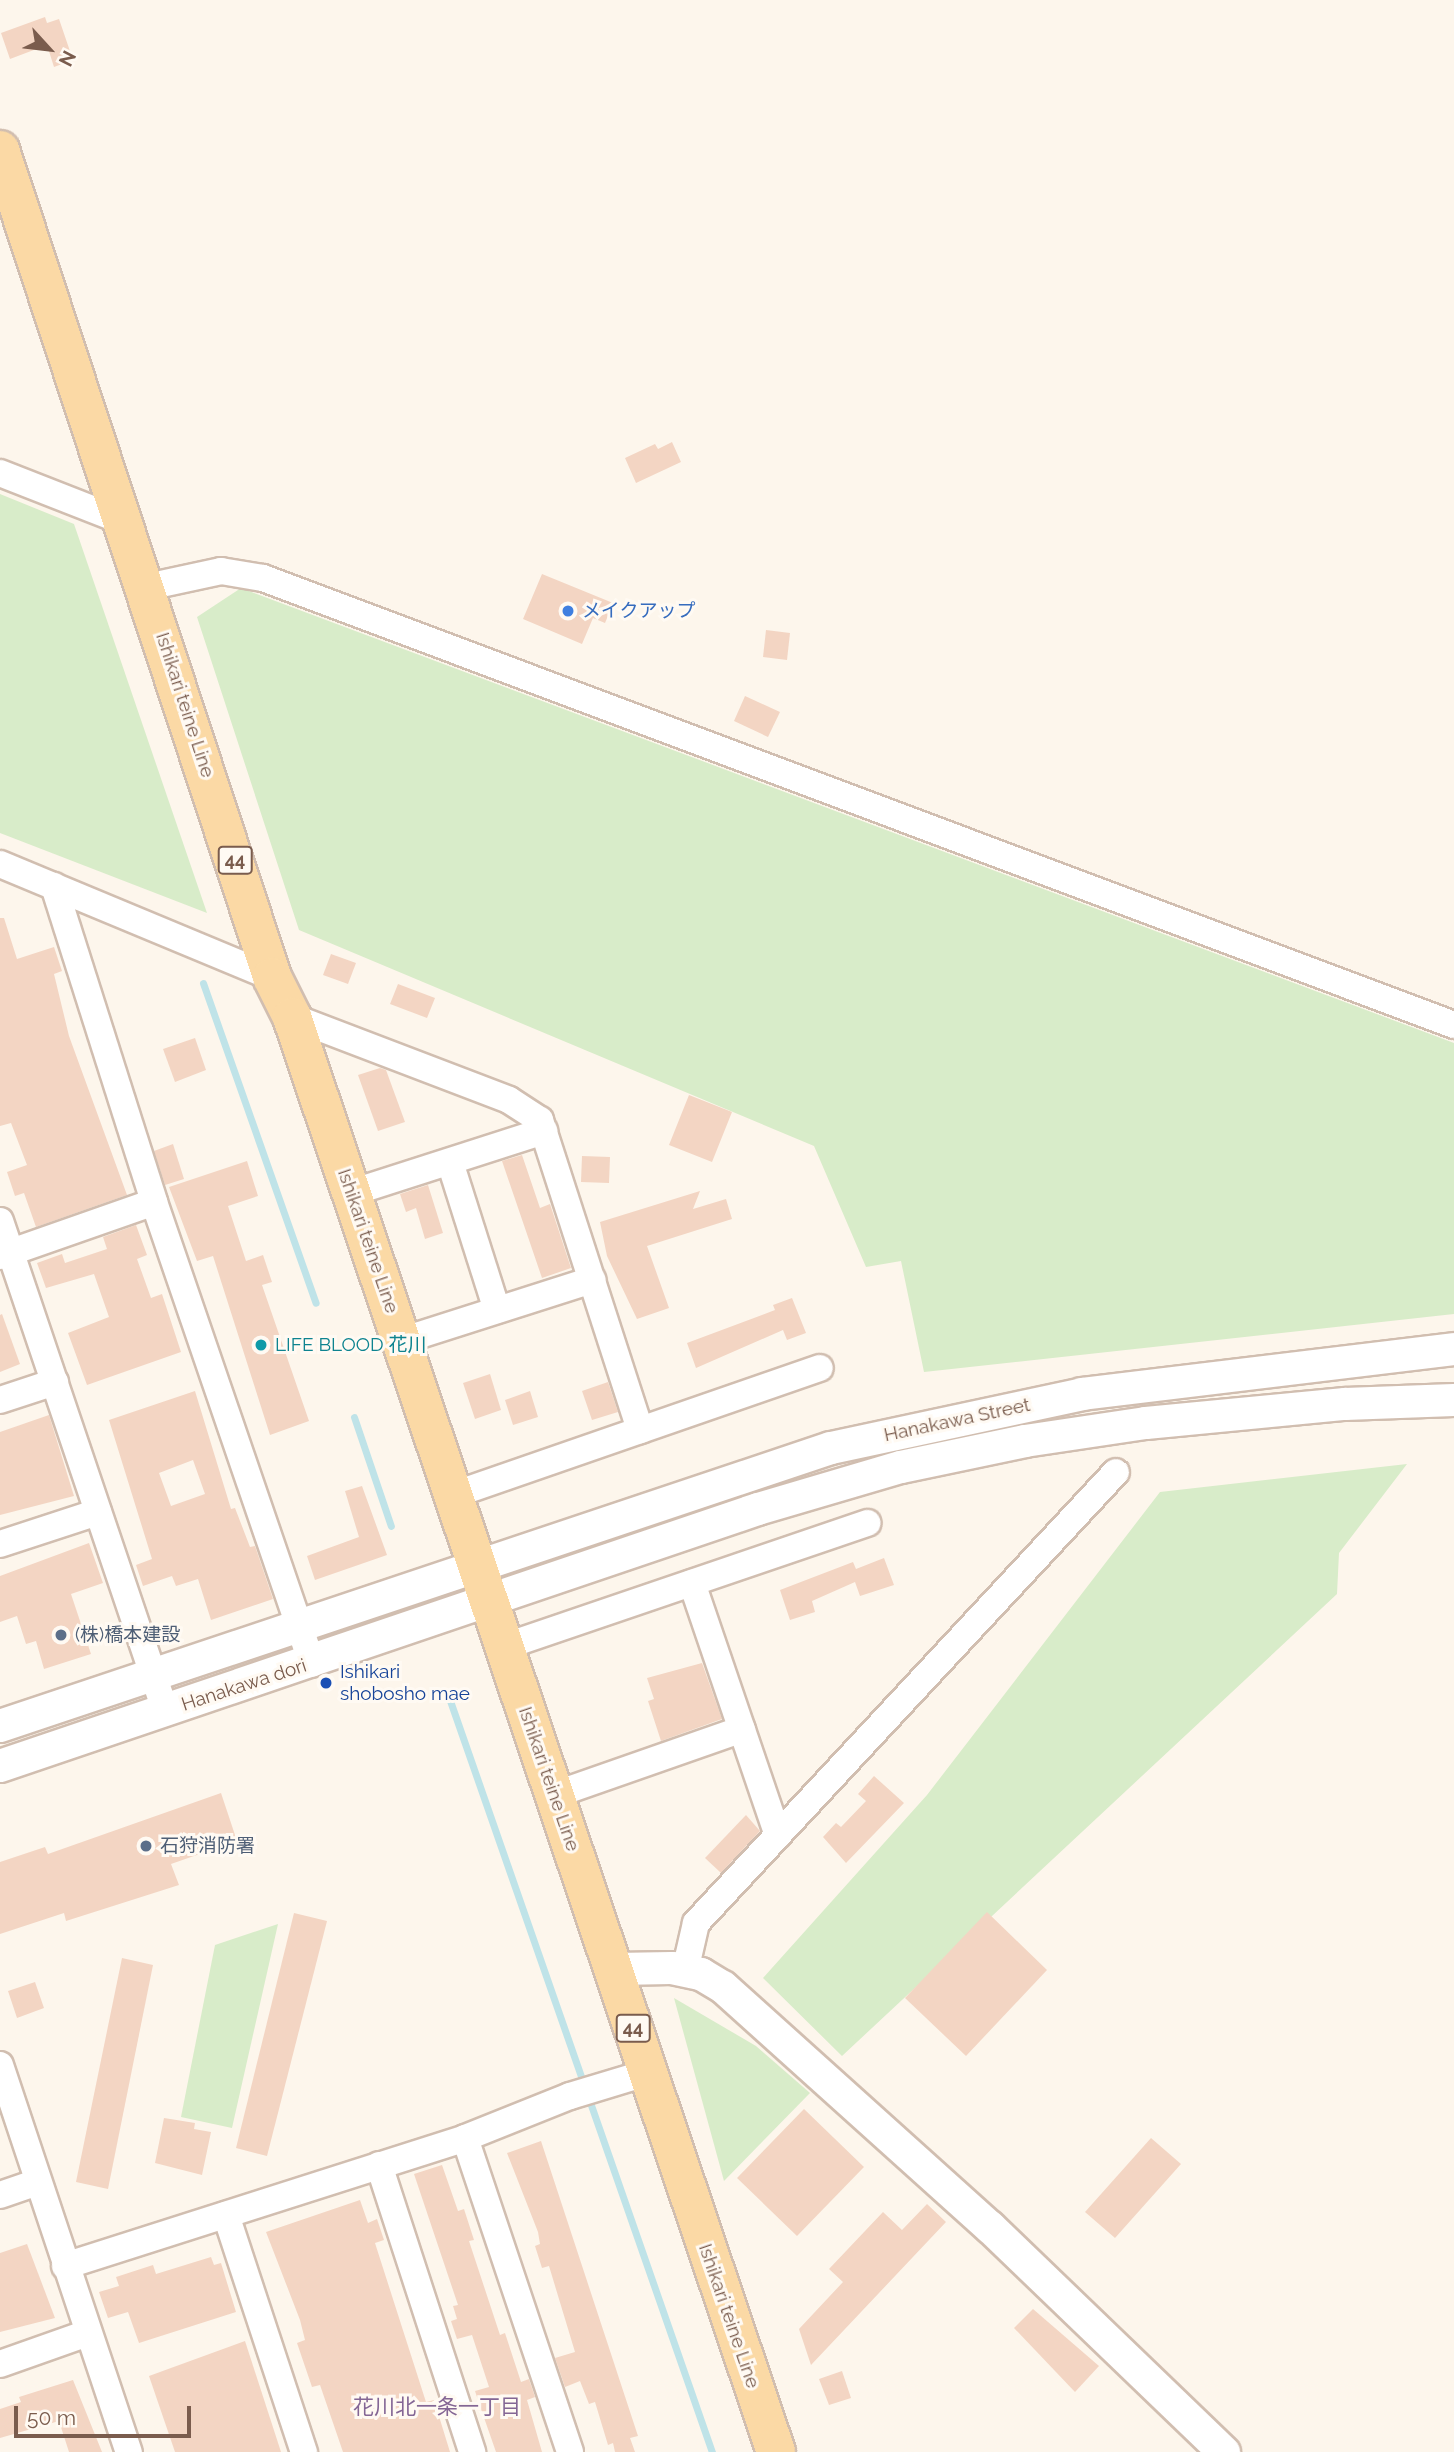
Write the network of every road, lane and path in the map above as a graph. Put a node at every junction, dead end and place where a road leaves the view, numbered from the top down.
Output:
1 (0, 150) edge
2 (0, 473) edge
3 (125, 522) junction
4 (147, 587) junction
5 (0, 864) edge
6 (54, 886) junction
7 (272, 977) junction
8 (292, 1017) junction
9 (1454, 1025) edge
10 (544, 1131) junction
11 (450, 1162) junction
12 (351, 1193) junction
13 (154, 1202) junction
14 (0, 1221) edge
15 (5, 1255) edge
16 (592, 1280) junction
17 (497, 1310) junction
18 (401, 1341) junction
19 (1454, 1349) edge
20 (820, 1367) dead end
21 (55, 1382) junction
22 (0, 1400) edge
23 (1454, 1400) edge
24 (640, 1430) junction
25 (1116, 1472) dead end
26 (453, 1494) junction
27 (99, 1512) junction
28 (869, 1523) dead end
29 (0, 1544) edge
30 (477, 1566) junction
31 (692, 1583) junction
32 (488, 1604) junction
33 (300, 1625) junction
34 (503, 1647) junction
35 (312, 1664) junction
36 (153, 1674) junction
37 (165, 1710) junction
38 (0, 1726) edge
39 (742, 1729) junction
40 (0, 1766) edge
41 (554, 1795) junction
42 (778, 1835) junction
43 (615, 1969) junction
44 (685, 1971) junction
45 (0, 2064) edge
46 (646, 2073) junction
47 (465, 2138) junction
48 (379, 2165) junction
49 (38, 2182) junction
50 (0, 2195) edge
51 (226, 2215) junction
52 (65, 2266) junction
53 (88, 2333) junction
54 (0, 2364) edge
55 (129, 2452) edge
56 (304, 2452) edge
57 (472, 2452) edge
58 (570, 2452) edge
59 (776, 2452) edge
60 (1224, 2452) edge

1 - 3 main road, Ishikari teine Line / 44
2 - 3 street
3 - 4 main road, Ishikari teine Line / 44
4 - 7 main road, Ishikari teine Line / 44
4 - 9 street
5 - 6 street
6 - 7 street
6 - 13 street
7 - 8 main road, Ishikari teine Line / 44
8 - 10 street
8 - 12 main road, Ishikari teine Line / 44
10 - 11 street
10 - 16 street
11 - 12 street
11 - 17 street
12 - 18 main road, Ishikari teine Line / 44
13 - 15 street
13 - 33 street
14 - 15 street
15 - 21 street
16 - 17 street
16 - 24 street
17 - 18 street
18 - 26 main road, Ishikari teine Line / 44
19 - 30 street, Hanakawa Street
20 - 24 street
21 - 22 street
21 - 27 street
23 - 32 street, Hanakawa Street
24 - 26 street
25 - 42 street
26 - 30 main road, Ishikari teine Line / 44
27 - 29 street
27 - 36 street
28 - 31 street
30 - 32 main road, Ishikari teine Line / 44
30 - 33 street, Hanakawa dori
31 - 34 street
31 - 39 street
32 - 34 main road, Ishikari teine Line / 44
32 - 35 street, Hanakawa dori
33 - 35 street
33 - 36 street, Hanakawa dori
34 - 41 main road, Ishikari teine Line / 44
35 - 37 street, Hanakawa dori
36 - 37 street
36 - 38 street, Hanakawa dori
37 - 40 street, Hanakawa dori
39 - 41 street
39 - 42 street
41 - 43 main road, Ishikari teine Line / 44
42 - 44 street
43 - 44 street
43 - 46 main road, Ishikari teine Line / 44
44 - 60 street
45 - 49 street
46 - 47 street
46 - 59 main road, Ishikari teine Line / 44
47 - 48 street
47 - 58 street
48 - 51 street
48 - 57 street
49 - 50 street
49 - 52 street
51 - 52 street
51 - 56 street
52 - 53 street
53 - 54 street
53 - 55 street

